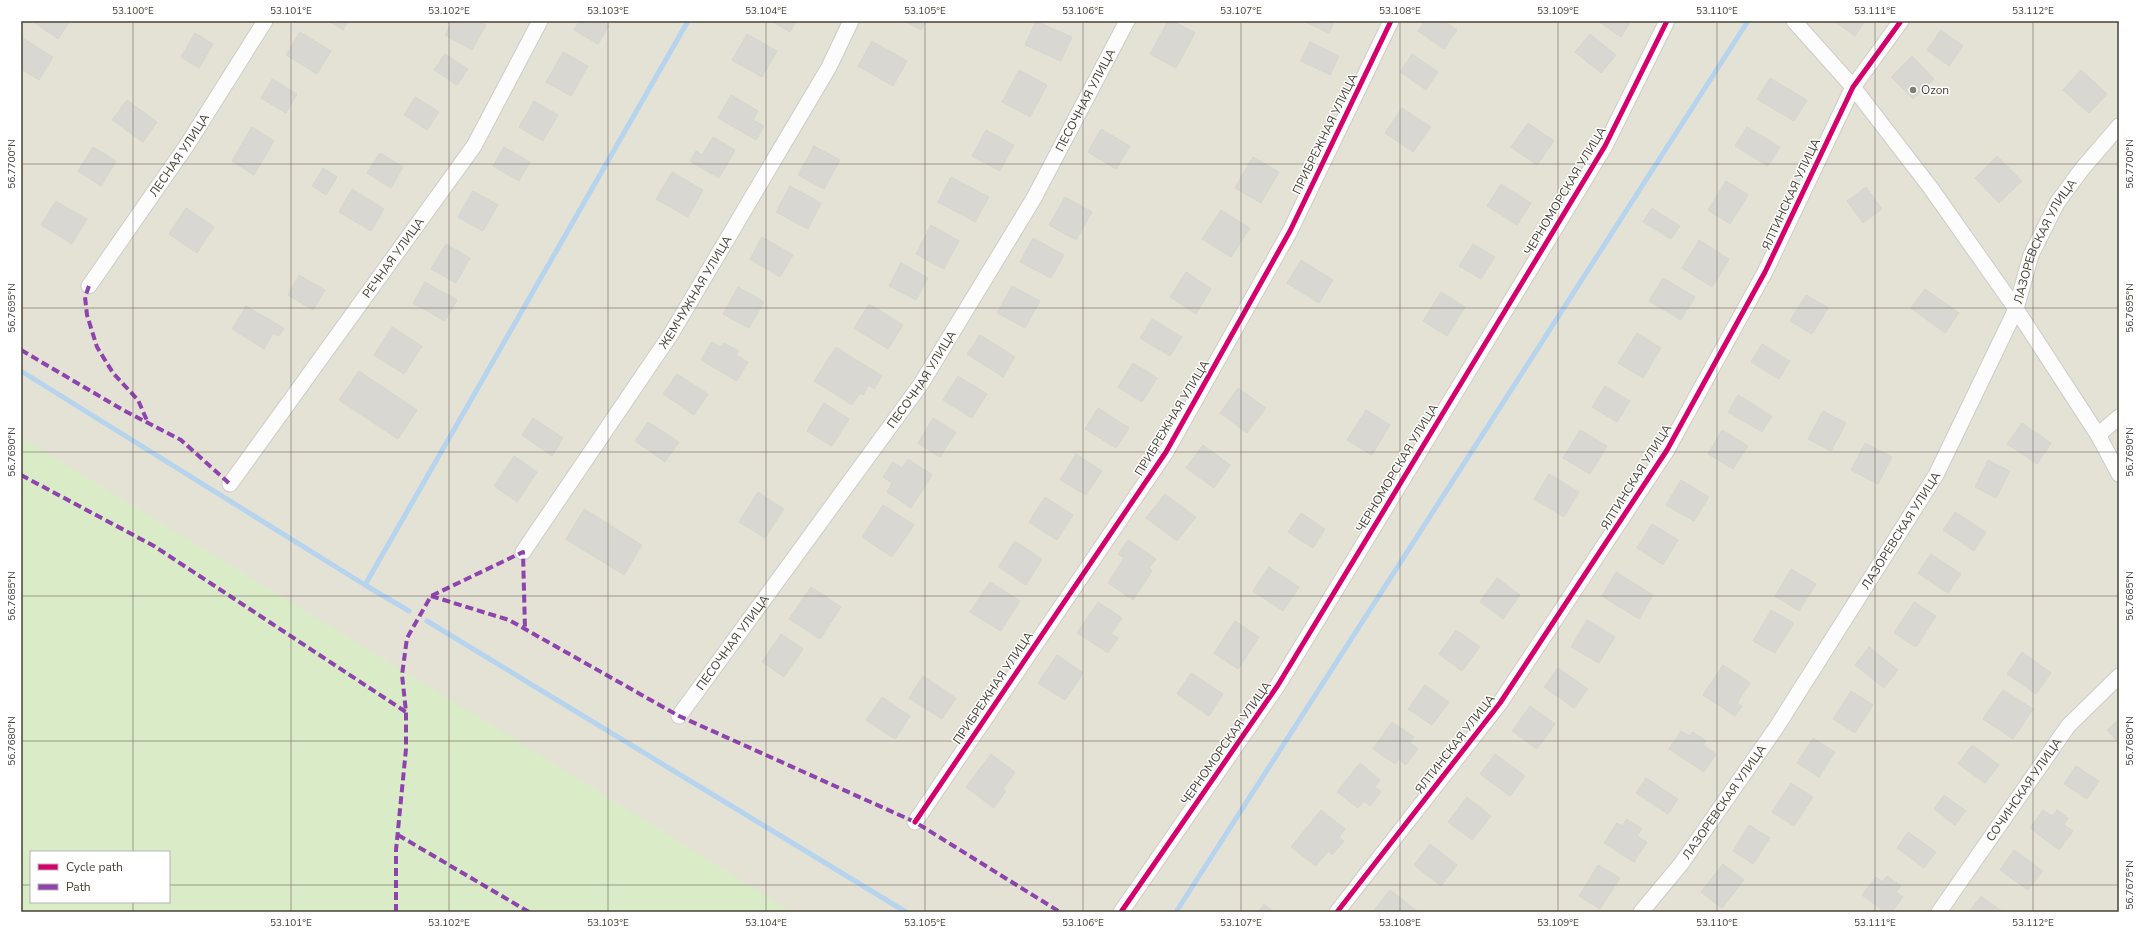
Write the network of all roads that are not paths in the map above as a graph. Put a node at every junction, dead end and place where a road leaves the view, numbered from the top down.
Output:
1 (265, 21) edge
2 (540, 21) edge
3 (851, 21) edge
4 (1128, 21) edge
5 (1391, 21) edge
6 (1667, 21) edge
7 (1794, 21) edge
8 (1901, 21) edge
9 (1853, 87) junction
10 (2119, 126) edge
11 (89, 286) dead end
12 (2016, 309) junction
13 (2119, 417) edge
14 (2098, 434) junction
15 (2119, 474) edge
16 (230, 484) dead end
17 (523, 552) dead end
18 (2119, 676) edge
19 (679, 716) dead end
20 (915, 822) dead end
21 (1121, 912) edge
22 (1337, 912) edge
23 (1641, 912) edge
24 (1939, 912) edge

1 - 11 street, ЛЕСНАЯ УЛИЦА
2 - 16 street, РЕЧНАЯ УЛИЦА
3 - 17 street, ЖЕМЧУЖНАЯ УЛИЦА
4 - 19 street, ПЕСОЧНАЯ УЛИЦА
5 - 20 street, ПРИБРЕЖНАЯ УЛИЦА
6 - 21 street, ЧЕРНОМОРСКАЯ УЛИЦА
7 - 9 street
8 - 9 street, ЯЛТИНСКАЯ УЛИЦА
9 - 12 street
9 - 22 street, ЯЛТИНСКАЯ УЛИЦА
10 - 12 street, ЛАЗОРЕВСКАЯ УЛИЦА
12 - 14 street
12 - 23 street, ЛАЗОРЕВСКАЯ УЛИЦА
13 - 14 street
14 - 15 street
18 - 24 street, СОЧИНСКАЯ УЛИЦА

